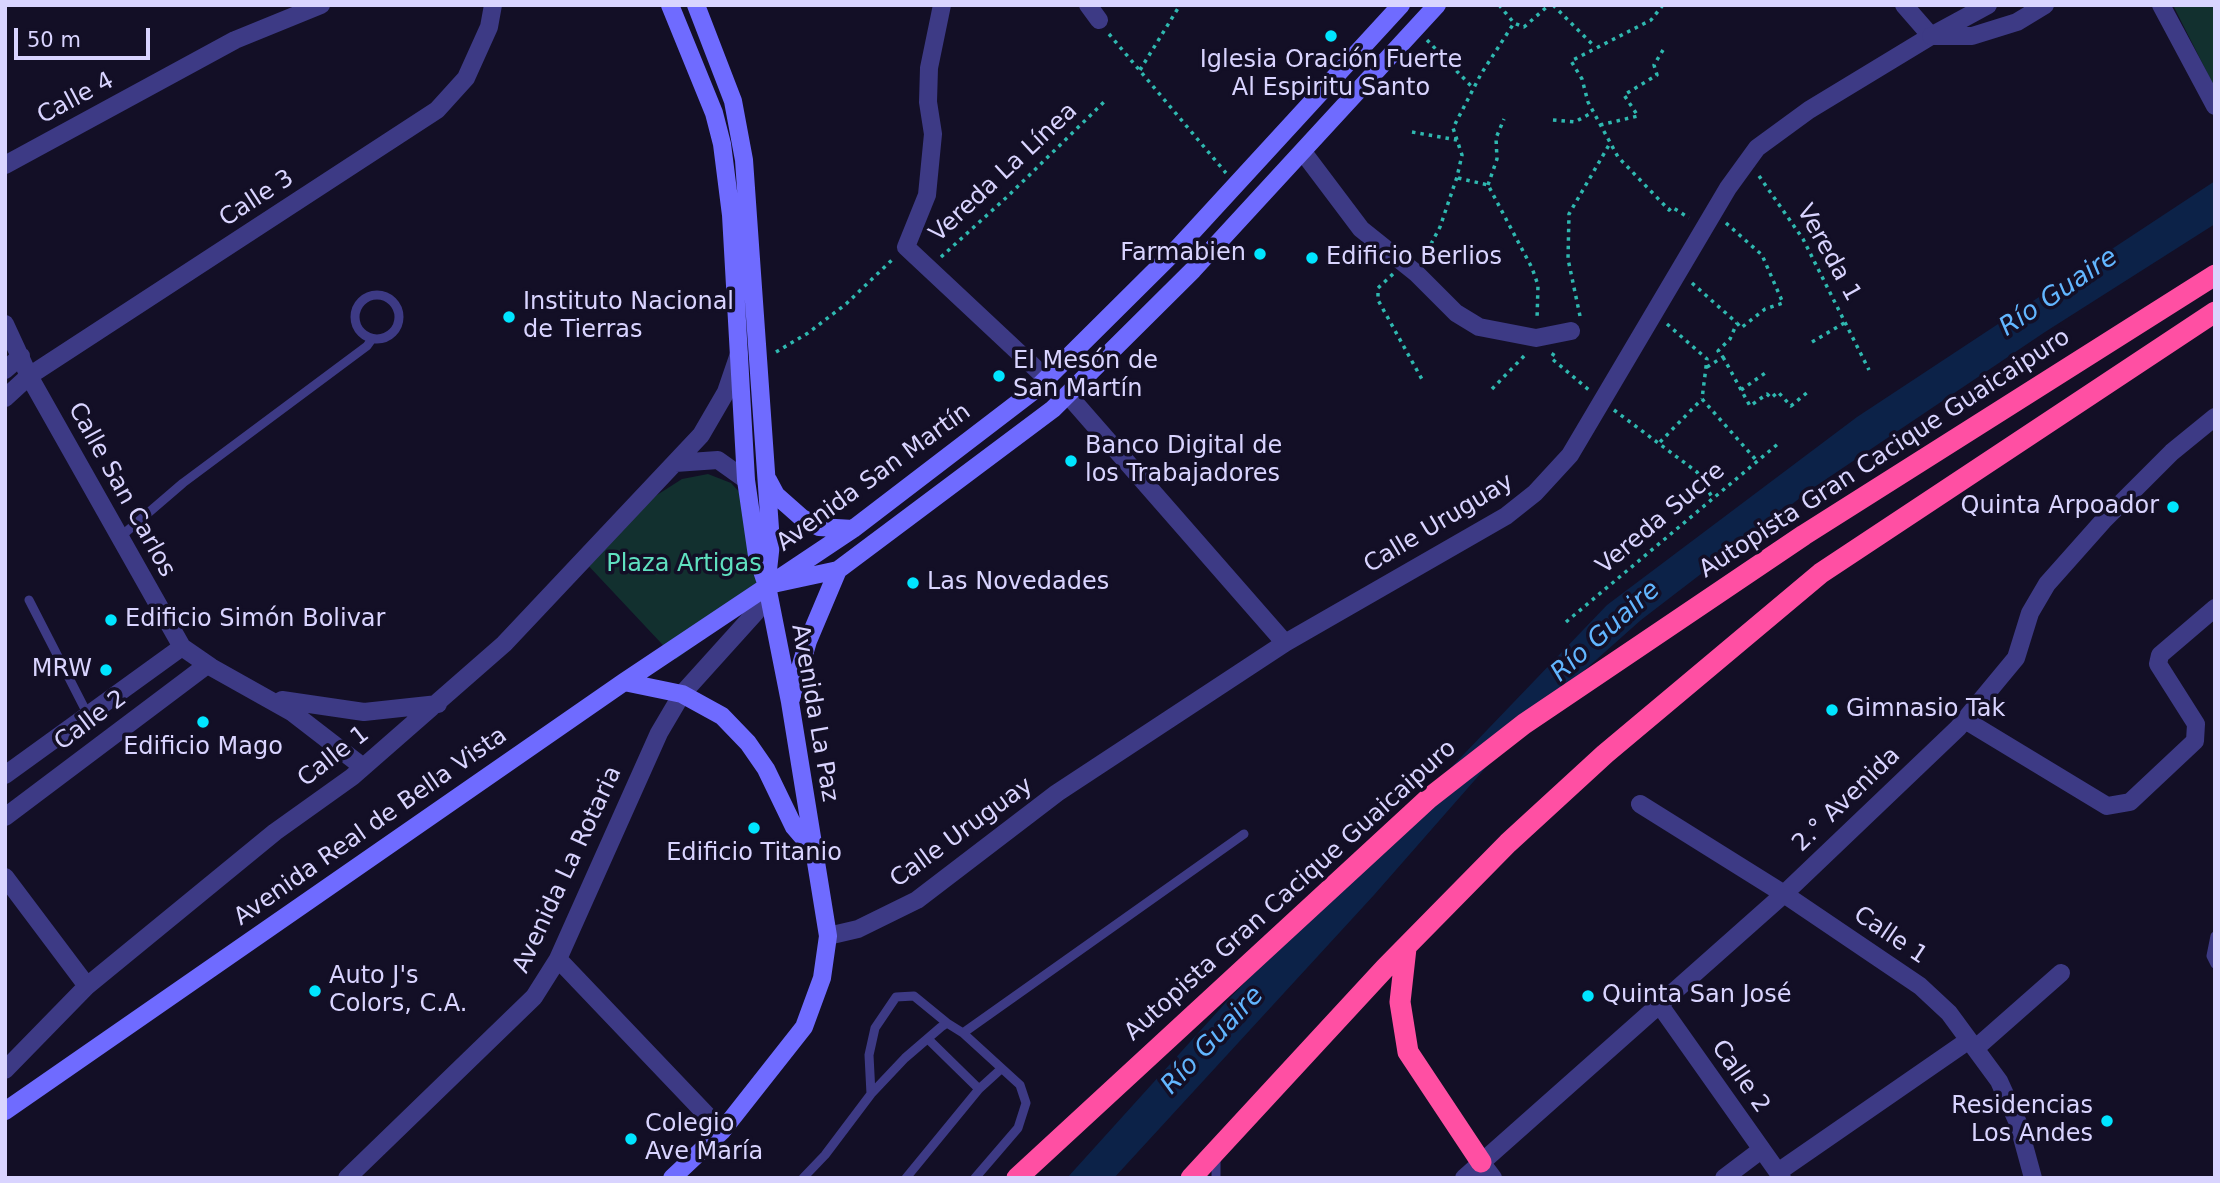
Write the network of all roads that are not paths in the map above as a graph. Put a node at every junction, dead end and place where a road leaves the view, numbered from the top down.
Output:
1 (321, 5) edge
2 (493, 5) edge
3 (670, 5) edge
4 (696, 5) edge
5 (942, 5) edge
6 (1088, 5) edge
7 (1401, 5) edge
8 (1437, 5) edge
9 (1904, 5) edge
10 (1988, 5) edge
11 (2045, 5) edge
12 (2161, 5) edge
13 (1099, 20) road end
14 (1931, 36) junction
15 (2215, 106) edge
16 (1303, 152) junction
17 (5, 164) edge
18 (2215, 275) edge
19 (2215, 312) edge
20 (5, 324) edge
21 (1571, 331) road end
22 (372, 339) junction
23 (738, 354) junction
24 (21, 356) junction
25 (5, 370) edge
26 (29, 376) junction
27 (1047, 379) junction
28 (1068, 395) junction
29 (5, 398) edge
30 (2215, 417) edge
31 (675, 463) junction
32 (767, 477) junction
33 (746, 480) junction
34 (853, 529) junction
35 (119, 538) junction
36 (838, 570) junction
37 (766, 586) junction
38 (29, 600) dead end
39 (2215, 608) edge
40 (1285, 643) junction
41 (182, 647) junction
42 (209, 666) junction
43 (624, 682) junction
44 (682, 694) junction
45 (790, 702) junction
46 (438, 704) junction
47 (88, 715) junction
48 (1965, 720) junction
49 (363, 767) junction
50 (5, 775) edge
51 (1640, 804) dead end
52 (5, 817) edge
53 (1244, 834) dead end
54 (813, 848) junction
55 (5, 877) edge
56 (1784, 894) junction
57 (828, 936) junction
58 (2215, 936) edge
59 (1406, 948) junction
60 (558, 959) junction
61 (2215, 964) edge
62 (2061, 973) dead end
63 (87, 986) junction
64 (1659, 1004) junction
65 (947, 1023) junction
66 (963, 1033) junction
67 (928, 1039) junction
68 (1973, 1043) junction
69 (1001, 1069) junction
70 (5, 1070) edge
71 (979, 1089) junction
72 (871, 1094) junction
73 (5, 1111) edge
74 (722, 1130) junction
75 (1216, 1150) junction
76 (1761, 1150) junction
77 (1487, 1170) edge
78 (1780, 1175) edge
79 (347, 1178) edge
80 (672, 1178) edge
81 (803, 1178) edge
82 (906, 1178) edge
83 (975, 1178) edge
84 (1017, 1178) edge
85 (1191, 1178) edge
86 (1216, 1178) edge
87 (1464, 1178) edge
88 (1724, 1178) edge
89 (2033, 1178) edge

1 - 17 street, Calle 4
2 - 26 street, Calle 3
3 - 23 main road
4 - 32 main road
5 - 27 street
6 - 13 street
7 - 27 main road, Avenida San Martín
8 - 16 main road, Avenida San Martín
9 - 14 street
10 - 14 street, Calle Uruguay
11 - 14 street
12 - 15 street
14 - 40 street, Calle Uruguay
16 - 21 street
16 - 28 main road, Avenida San Martín
18 - 84 highway, Autopista Gran Cacique Guaicaipuro
19 - 59 highway
20 - 24 street, Calle San Carlos
22 - 22 lane
22 - 35 lane
23 - 31 street, Calle 1
23 - 33 main road
24 - 25 street
24 - 26 street, Calle San Carlos
26 - 29 street, Calle 3
26 - 35 street, Calle San Carlos
27 - 34 main road, Avenida San Martín
28 - 36 main road, Avenida San Martín
28 - 40 street
30 - 48 street, 2.° Avenida
31 - 33 street
31 - 46 street, Calle 1
32 - 34 main road
32 - 37 main road
33 - 37 main road
34 - 37 main road, Avenida San Martín
35 - 41 street, Calle San Carlos
36 - 37 main road, Avenida San Martín
36 - 45 main road
37 - 43 main road, Avenida Real de Bella Vista
37 - 44 street, Avenida La Rotaria
37 - 45 main road, Avenida La Paz
38 - 47 lane
39 - 48 street
40 - 57 street, Calle Uruguay
41 - 42 street, Calle San Carlos
41 - 47 street, Calle 2
42 - 46 street, Calle San Carlos
42 - 49 street, Calle San Carlos
42 - 52 street, Calle 2
43 - 44 main road, Avenida La Paz
43 - 73 main road, Avenida Real de Bella Vista
44 - 54 main road, Avenida La Paz
44 - 60 street, Avenida La Rotaria
45 - 54 main road, Avenida La Paz
46 - 49 street, Calle 1
47 - 50 street, Calle 2
48 - 56 street, 2.° Avenida
49 - 63 street, Calle 1
51 - 56 street, Calle 1
53 - 66 lane
54 - 57 main road, Avenida La Paz
55 - 63 street
56 - 64 street, 2.° Avenida
56 - 68 street, Calle 1
57 - 74 main road, Avenida La Paz
58 - 61 lane
59 - 75 highway
59 - 77 highway
60 - 74 street
60 - 79 street, Avenida La Rotaria
62 - 68 street
63 - 70 street, Calle 1
64 - 76 street, Calle 2
64 - 77 street, 2.° Avenida
65 - 66 lane
65 - 67 lane
65 - 72 lane
66 - 69 lane
67 - 71 lane
67 - 72 lane
68 - 78 street
68 - 89 street, Calle 1
69 - 71 lane
69 - 83 lane
71 - 82 lane
72 - 81 lane
74 - 80 main road, Avenida La Paz
75 - 85 highway
75 - 86 lane
76 - 78 street, Calle 2
76 - 88 street
77 - 87 street, 2.° Avenida

